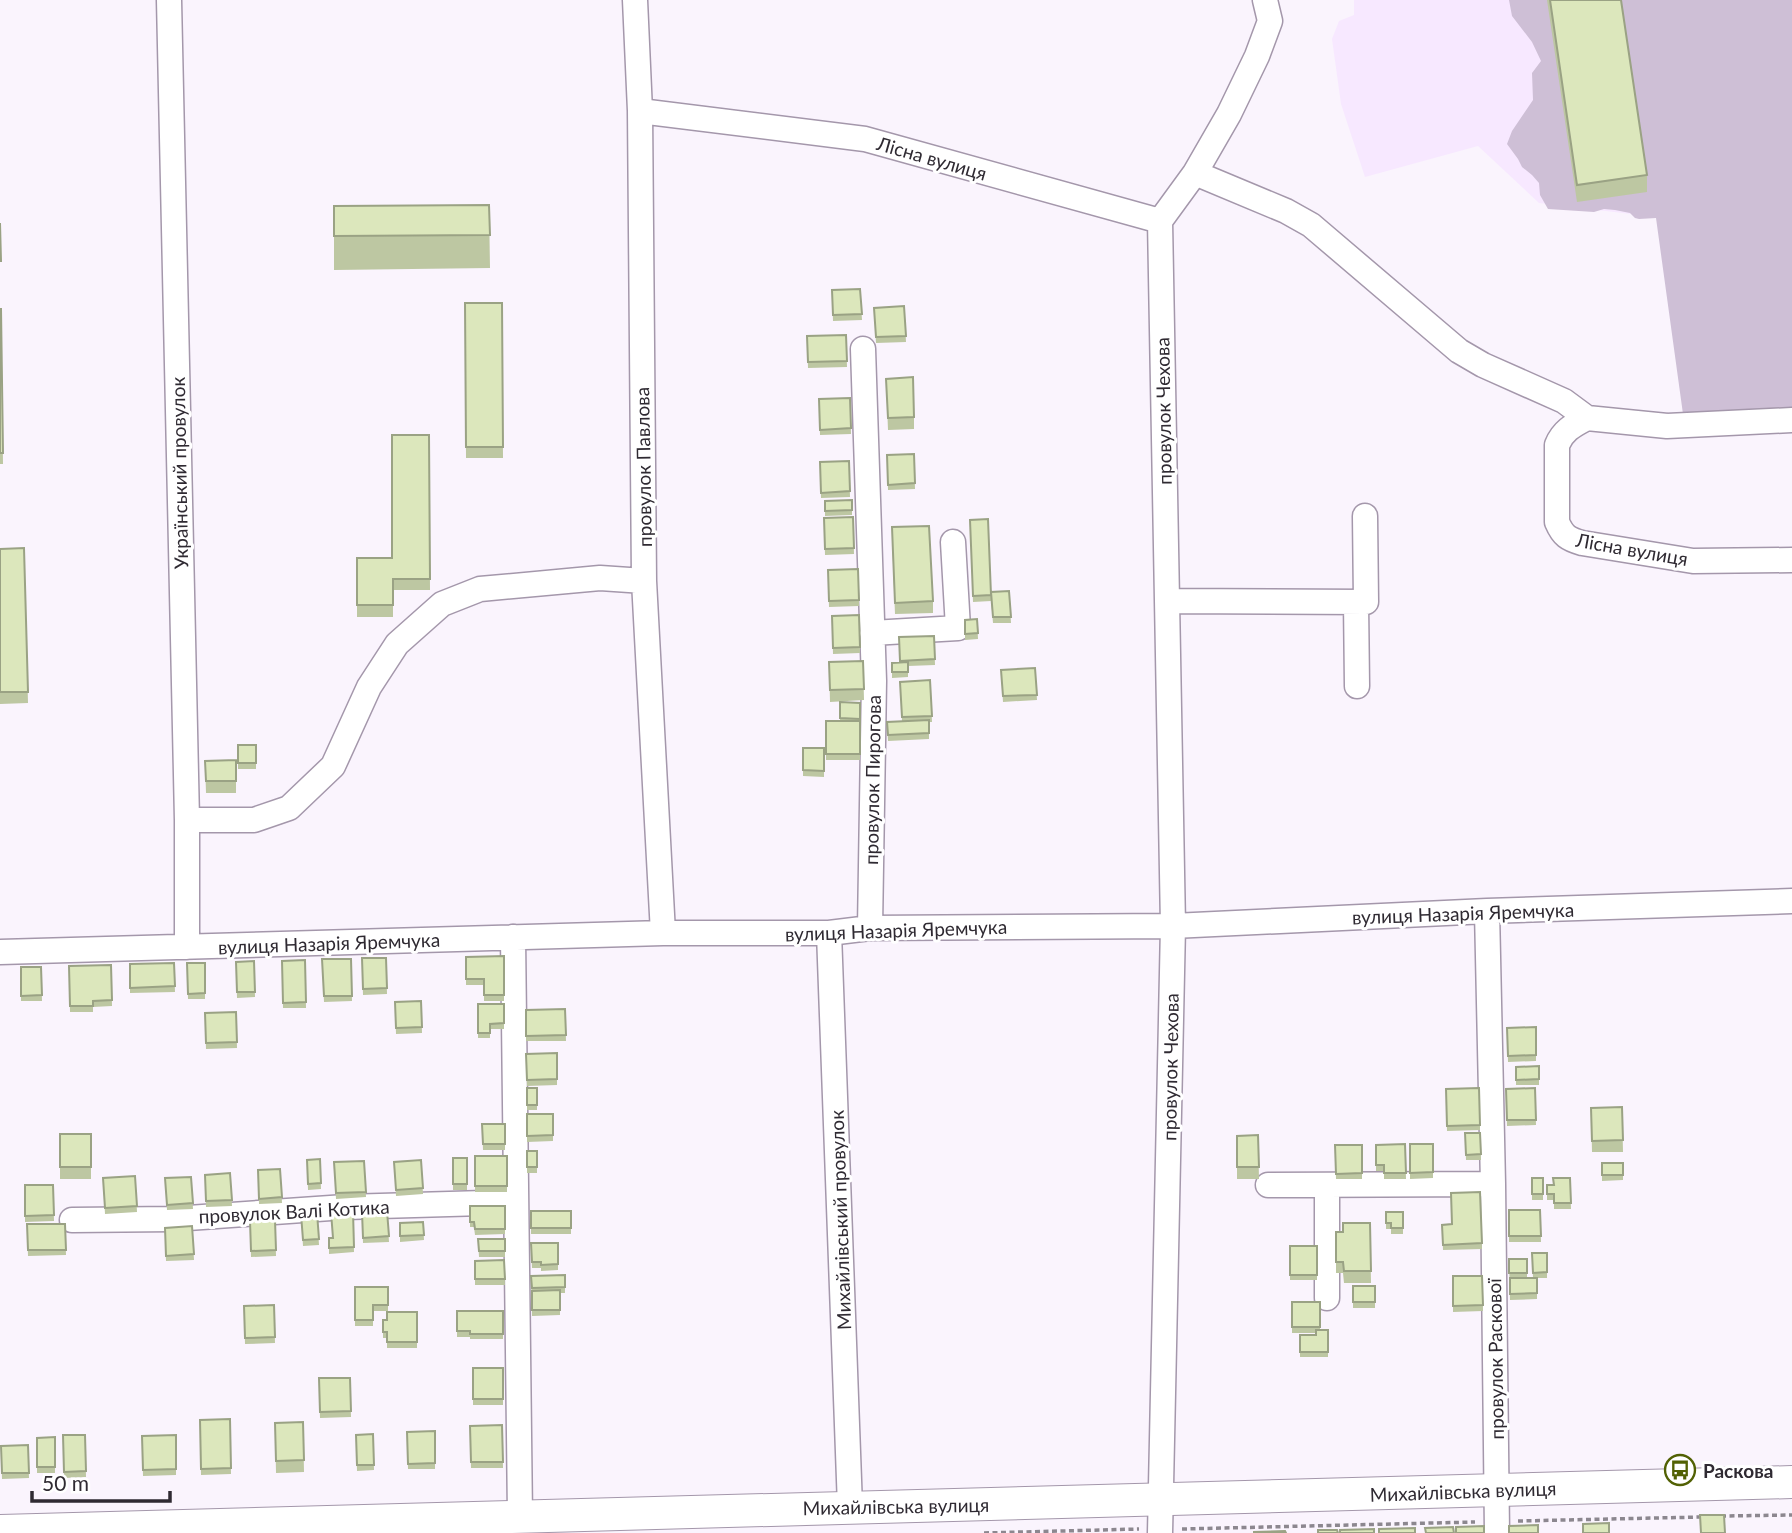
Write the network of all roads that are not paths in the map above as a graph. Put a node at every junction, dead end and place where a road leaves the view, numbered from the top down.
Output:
1 (169, 0) edge
2 (635, 0) edge
3 (1265, 0) edge
4 (640, 111) junction
5 (1195, 173) junction
6 (1160, 221) junction
7 (863, 349) dead end
8 (1587, 418) junction
9 (1792, 420) edge
10 (1365, 516) dead end
11 (953, 542) dead end
12 (1792, 560) edge
13 (644, 581) junction
14 (1167, 601) junction
15 (1356, 601) junction
16 (872, 633) junction
17 (1356, 686) dead end
18 (187, 820) junction
19 (1792, 901) edge
20 (1487, 911) junction
21 (1173, 926) junction
22 (870, 928) junction
23 (663, 933) junction
24 (829, 933) junction
25 (513, 937) junction
26 (187, 947) junction
27 (0, 952) edge
28 (1493, 1184) junction
29 (1268, 1185) dead end
30 (1327, 1185) junction
31 (516, 1202) junction
32 (72, 1220) dead end
33 (1327, 1298) dead end
34 (1792, 1482) edge
35 (1497, 1490) junction
36 (850, 1507) junction
37 (520, 1517) junction
38 (1160, 1521) edge
39 (1497, 1527) edge
40 (0, 1531) edge

1 - 18 street, Український провулок
2 - 4 street, провулок Павлова
3 - 5 street
4 - 6 street, Лісна вулиця
4 - 13 street, провулок Павлова
5 - 6 street
5 - 8 street
6 - 14 street, провулок Чехова
7 - 16 street, провулок Пирогова
8 - 9 street
8 - 12 street, Лісна вулиця
10 - 15 street
11 - 16 street
13 - 18 street
13 - 23 street, провулок Павлова
14 - 15 street
14 - 21 street, провулок Чехова
15 - 17 street
16 - 22 street, провулок Пирогова
18 - 26 street, Український провулок
19 - 20 street, вулиця Назарія Яремчука
20 - 21 street, вулиця Назарія Яремчука
20 - 28 street, провулок Раскової
21 - 22 street, вулиця Назарія Яремчука
21 - 38 street, провулок Чехова
22 - 24 street, вулиця Назарія Яремчука
23 - 24 street, вулиця Назарія Яремчука
23 - 25 street, вулиця Назарія Яремчука
24 - 36 street, Михайлівський провулок
25 - 26 street, вулиця Назарія Яремчука
25 - 31 street
26 - 27 street, вулиця Назарія Яремчука
28 - 30 street
28 - 35 street, провулок Раскової
29 - 30 street
30 - 33 street
31 - 32 street, провулок Валі Котика
31 - 37 street
34 - 35 main road, Михайлівська вулиця
35 - 38 main road, Михайлівська вулиця
35 - 39 street, провулок Раскової
36 - 37 main road, Михайлівська вулиця
36 - 38 main road, Михайлівська вулиця
37 - 40 main road, Михайлівська вулиця

